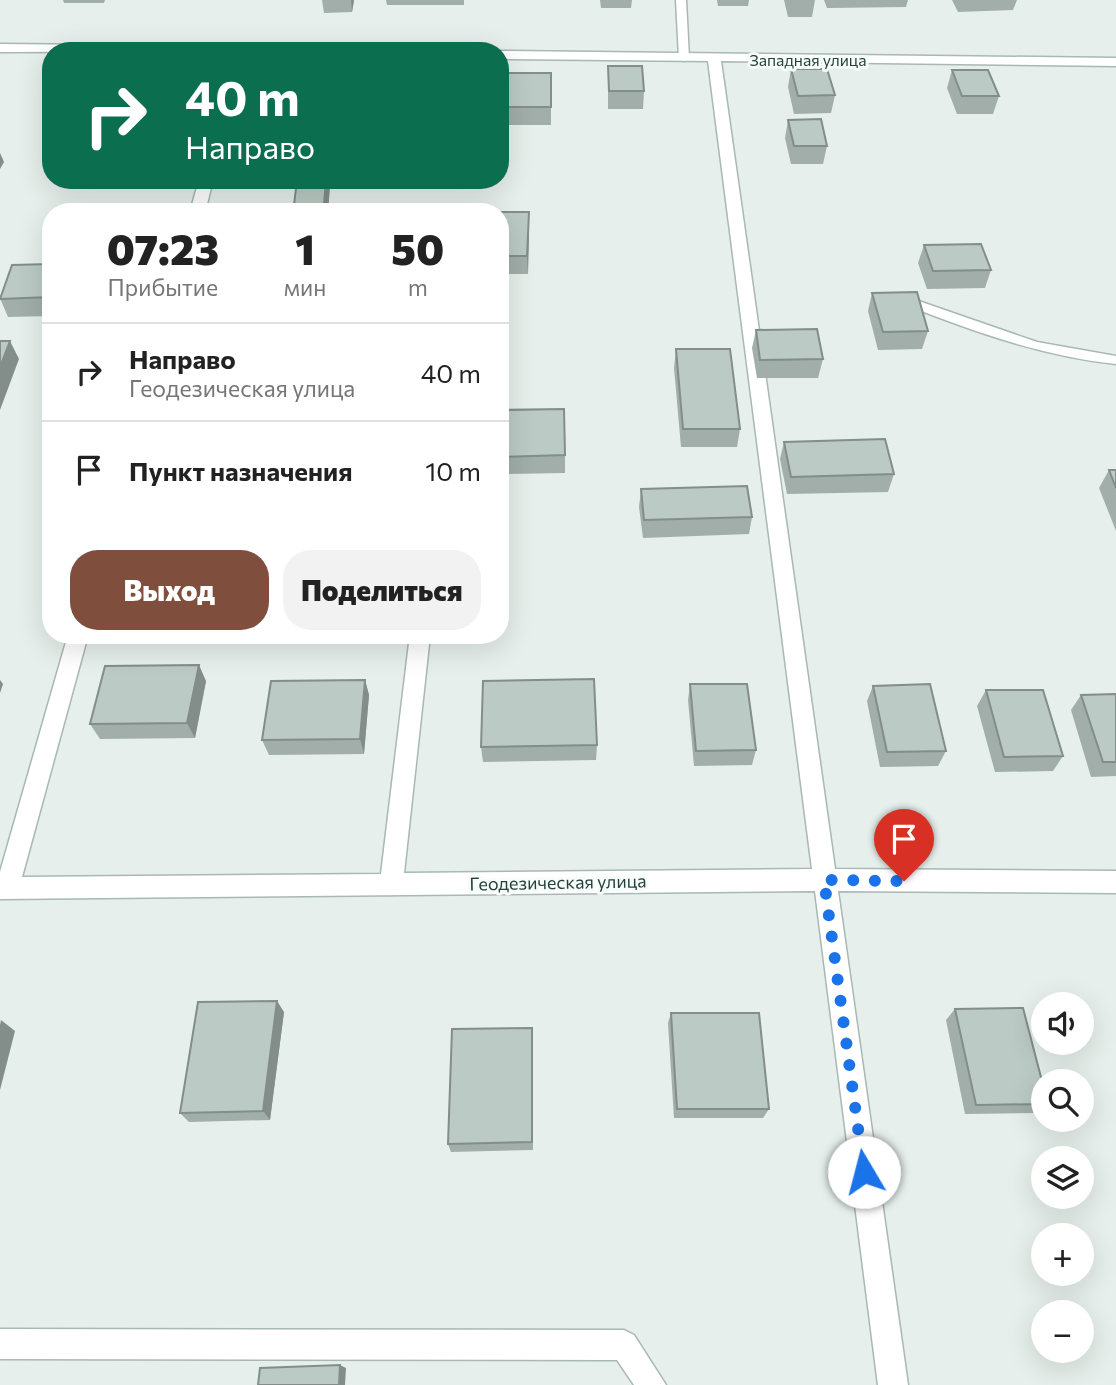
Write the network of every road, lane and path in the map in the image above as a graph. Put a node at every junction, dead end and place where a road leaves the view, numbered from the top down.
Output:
1 (681, 0) edge
2 (0, 48) edge
3 (42, 48) edge
4 (509, 55) edge
5 (684, 58) junction
6 (714, 60) junction
7 (1116, 62) edge
8 (910, 302) edge
9 (1116, 360) edge
10 (75, 644) edge
11 (419, 644) edge
12 (824, 880) junction
13 (1116, 882) edge
14 (391, 885) junction
15 (4, 888) edge
16 (0, 1344) edge
17 (651, 1385) edge
18 (892, 1385) edge

1 - 5 lane
2 - 3 street
4 - 5 street, Западная улица
5 - 6 street, Западная улица
6 - 7 street, Западная улица
6 - 12 street
8 - 9 lane
10 - 15 street
11 - 14 street
12 - 13 street, Геодезическая улица
12 - 14 street, Геодезическая улица
12 - 18 street
14 - 15 street, Геодезическая улица
16 - 17 street

